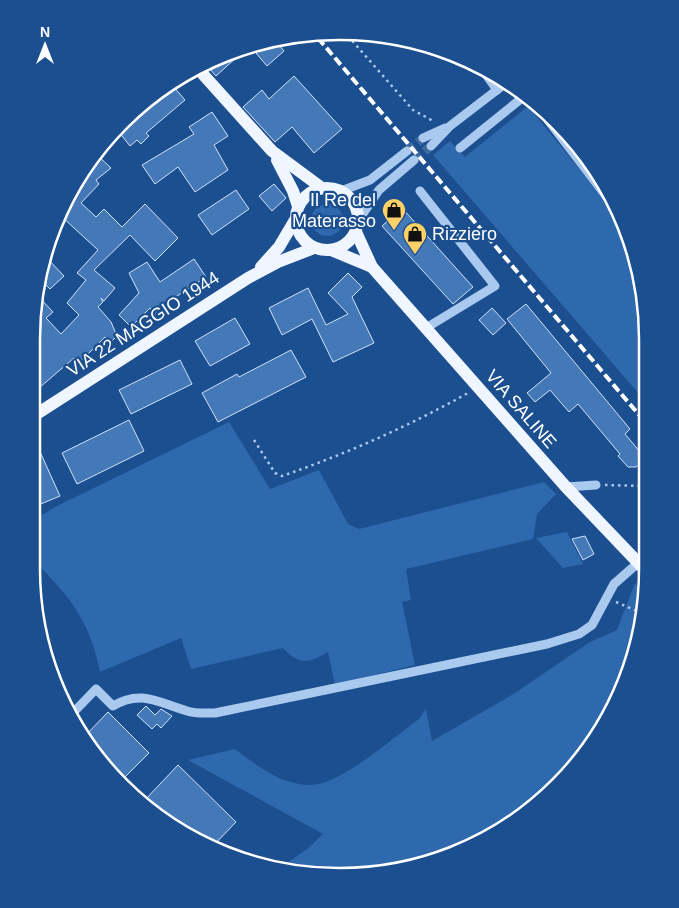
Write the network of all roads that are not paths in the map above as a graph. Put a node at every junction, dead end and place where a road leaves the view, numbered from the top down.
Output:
1 (202, 74) edge
2 (490, 81) edge
3 (501, 87) edge
4 (497, 90) junction
5 (519, 100) edge
6 (450, 126) junction
7 (423, 138) tunnel mouth
8 (564, 141) edge
9 (430, 146) tunnel mouth
10 (460, 148) dead end
11 (407, 151) tunnel mouth
12 (272, 152) junction
13 (414, 160) tunnel mouth
14 (590, 175) edge
15 (322, 188) junction
16 (420, 191) dead end
17 (341, 192) junction
18 (298, 206) junction
19 (295, 220) junction
20 (357, 227) junction
21 (314, 248) junction
22 (331, 250) junction
23 (372, 267) junction
24 (248, 278) junction
25 (426, 328) junction
26 (40, 412) edge
27 (596, 485) road end
28 (566, 487) junction
29 (639, 563) edge
30 (639, 569) edge
31 (76, 710) edge

1 - 12 main road
2 - 4 street
3 - 4 street
4 - 6 street
5 - 10 street
6 - 7 street
6 - 9 street
8 - 14 street
11 - 17 street
12 - 15 main road
12 - 18 main road
13 - 20 street
15 - 17 main road
15 - 18 main road
16 - 25 street
17 - 20 main road
18 - 19 main road
19 - 21 main road
19 - 24 main road, VIA 22 MAGGIO 1944
20 - 22 main road
20 - 23 main road, VIA SALINE
21 - 22 main road
21 - 24 main road, VIA 22 MAGGIO 1944
22 - 23 main road, VIA SALINE
23 - 25 main road, VIA SALINE
24 - 26 main road, VIA 22 MAGGIO 1944
25 - 28 main road, VIA SALINE
27 - 28 street
28 - 29 main road, VIA SALINE
30 - 31 street

